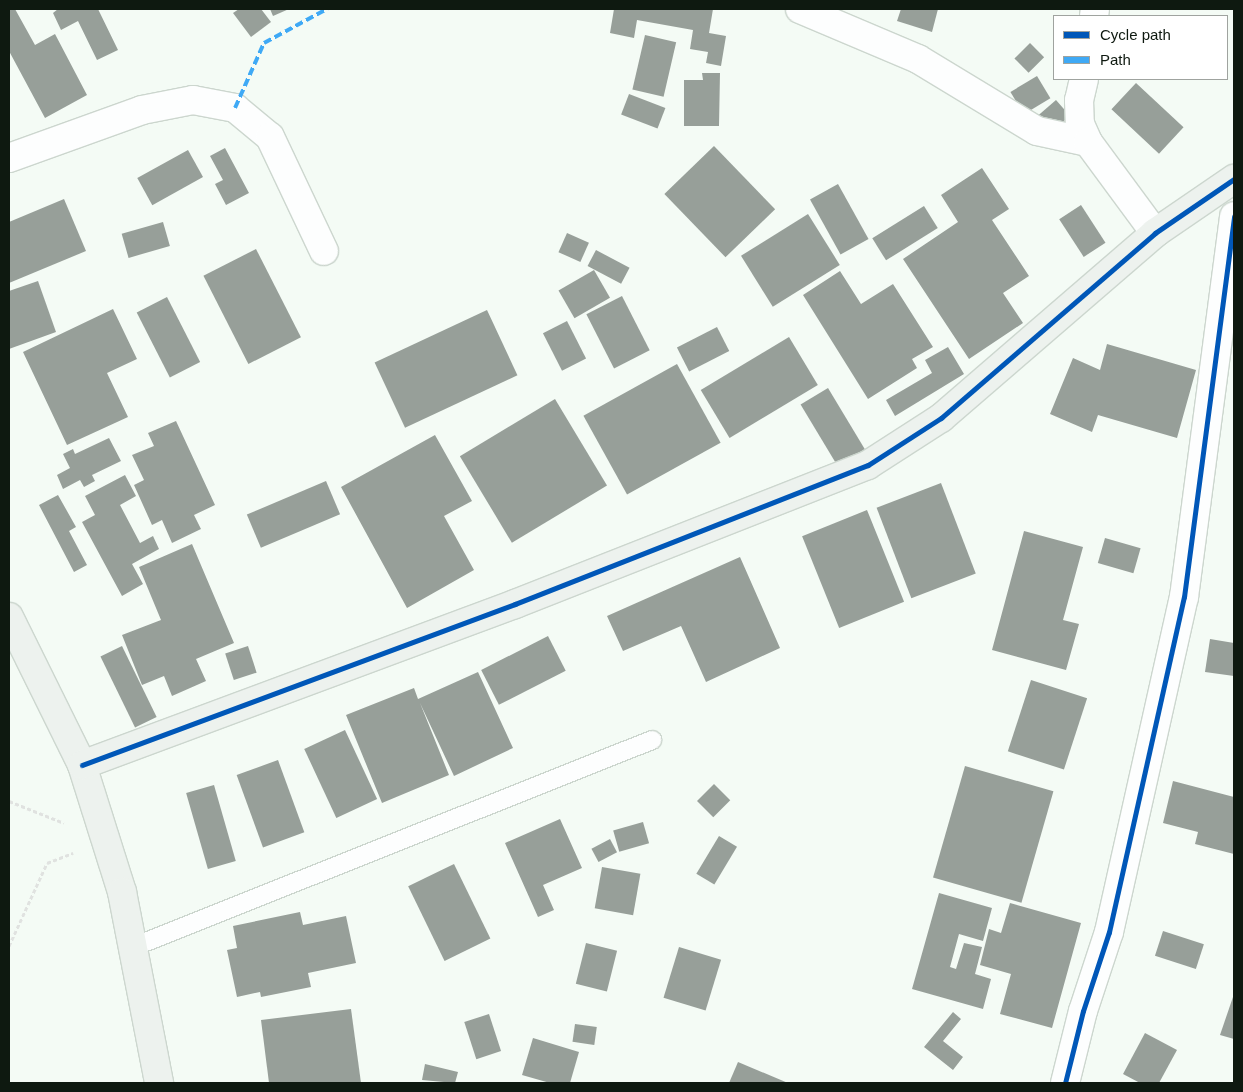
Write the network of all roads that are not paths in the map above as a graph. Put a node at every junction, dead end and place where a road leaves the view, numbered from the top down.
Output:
1 (800, 9) edge
2 (1084, 80) edge
3 (1088, 142) junction
4 (9, 158) edge
5 (1234, 179) edge
6 (1234, 216) edge
7 (1156, 233) junction
8 (324, 251) dead end
9 (9, 617) edge
10 (652, 740) dead end
11 (82, 765) junction
12 (133, 947) junction
13 (158, 1083) edge
14 (1065, 1083) edge

1 - 3 street
2 - 3 street
3 - 7 street
4 - 8 street
5 - 7 street
6 - 14 street
7 - 11 street
9 - 11 street
10 - 12 lane
11 - 12 street
12 - 13 street

